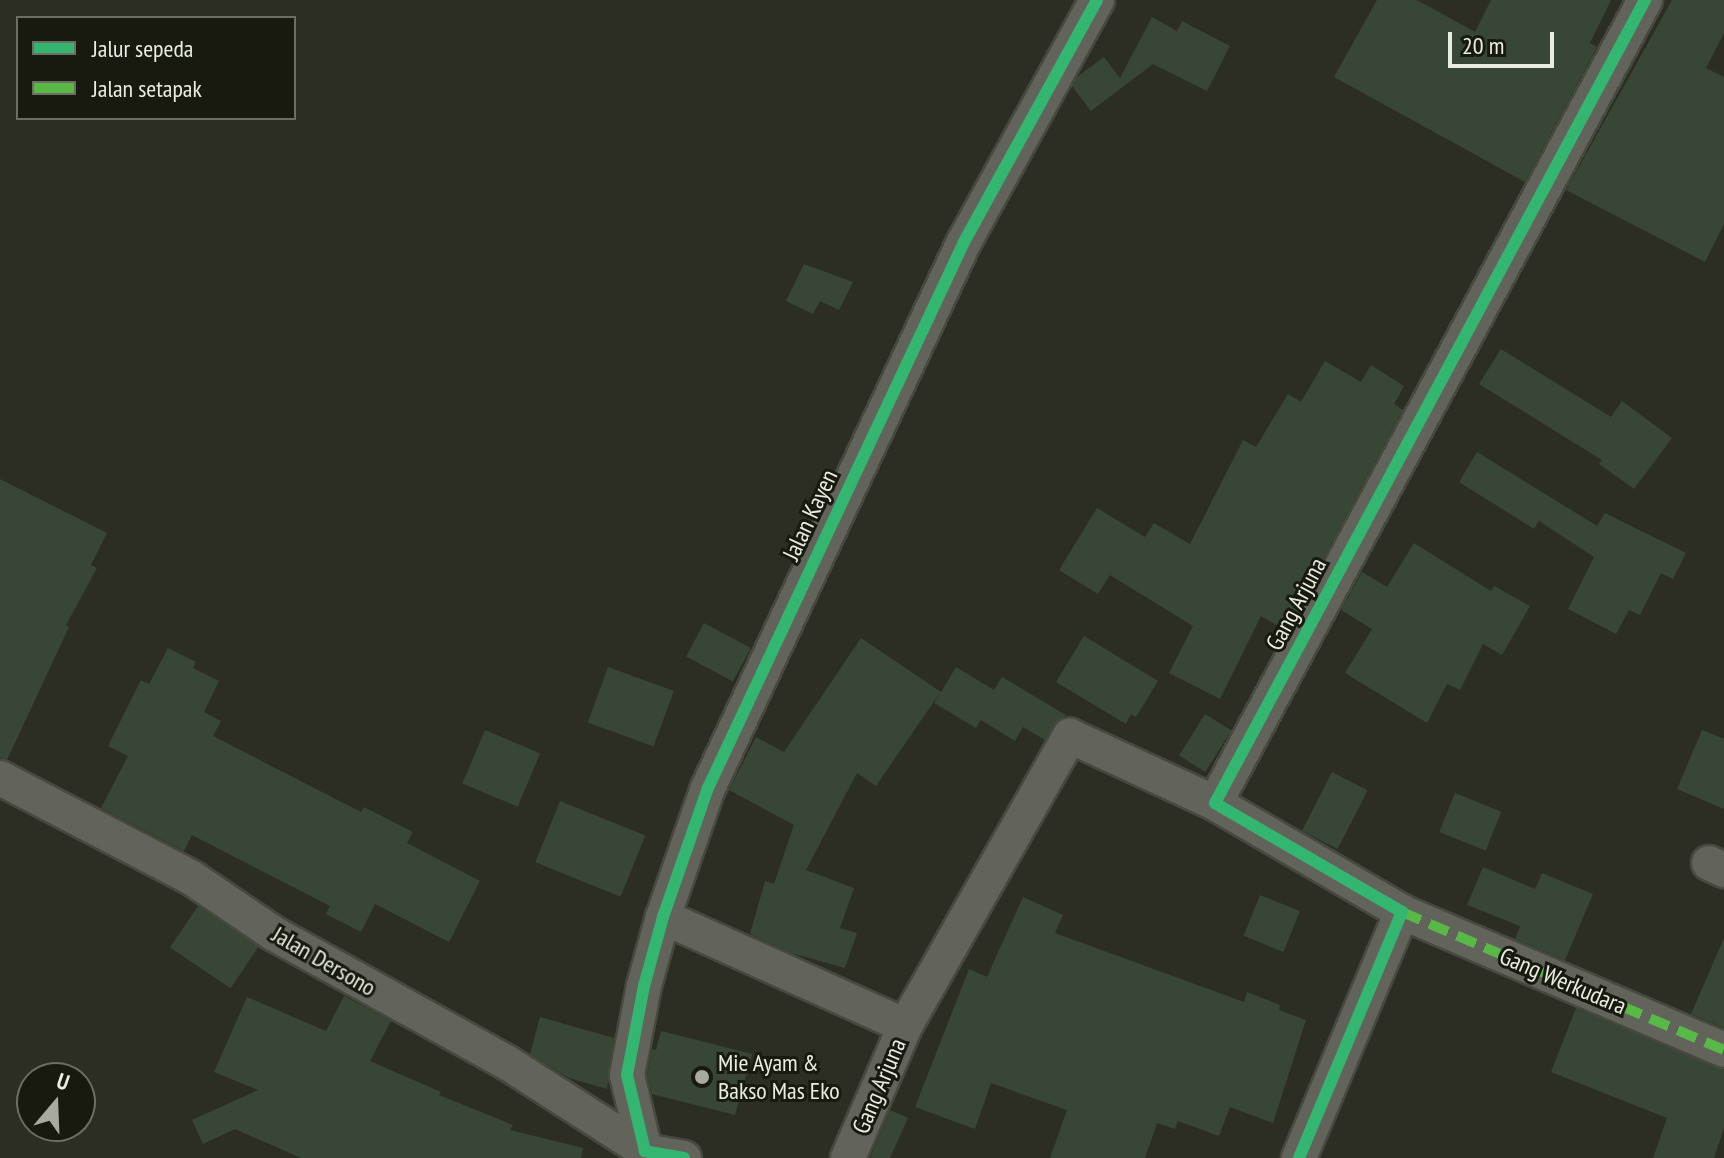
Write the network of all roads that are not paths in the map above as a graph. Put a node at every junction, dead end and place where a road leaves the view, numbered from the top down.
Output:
1 (1097, 0) edge
2 (1645, 0) edge
3 (0, 778) edge
4 (1215, 803) junction
5 (1402, 912) junction
6 (663, 917) junction
7 (905, 1026) junction
8 (1724, 1050) edge
9 (645, 1155) edge
10 (684, 1158) edge
11 (848, 1158) edge
12 (1299, 1158) edge

1 - 6 street, Jalan Kayen
2 - 4 street, Gang Arjuna
3 - 9 street, Jalan Dersono
4 - 5 street, Gang Arjuna
4 - 7 street, Gang Arjuna
5 - 8 street, Gang Werkudara
5 - 12 street
6 - 7 street
6 - 9 street, Jalan Kayen
7 - 11 street, Gang Arjuna
9 - 10 street

